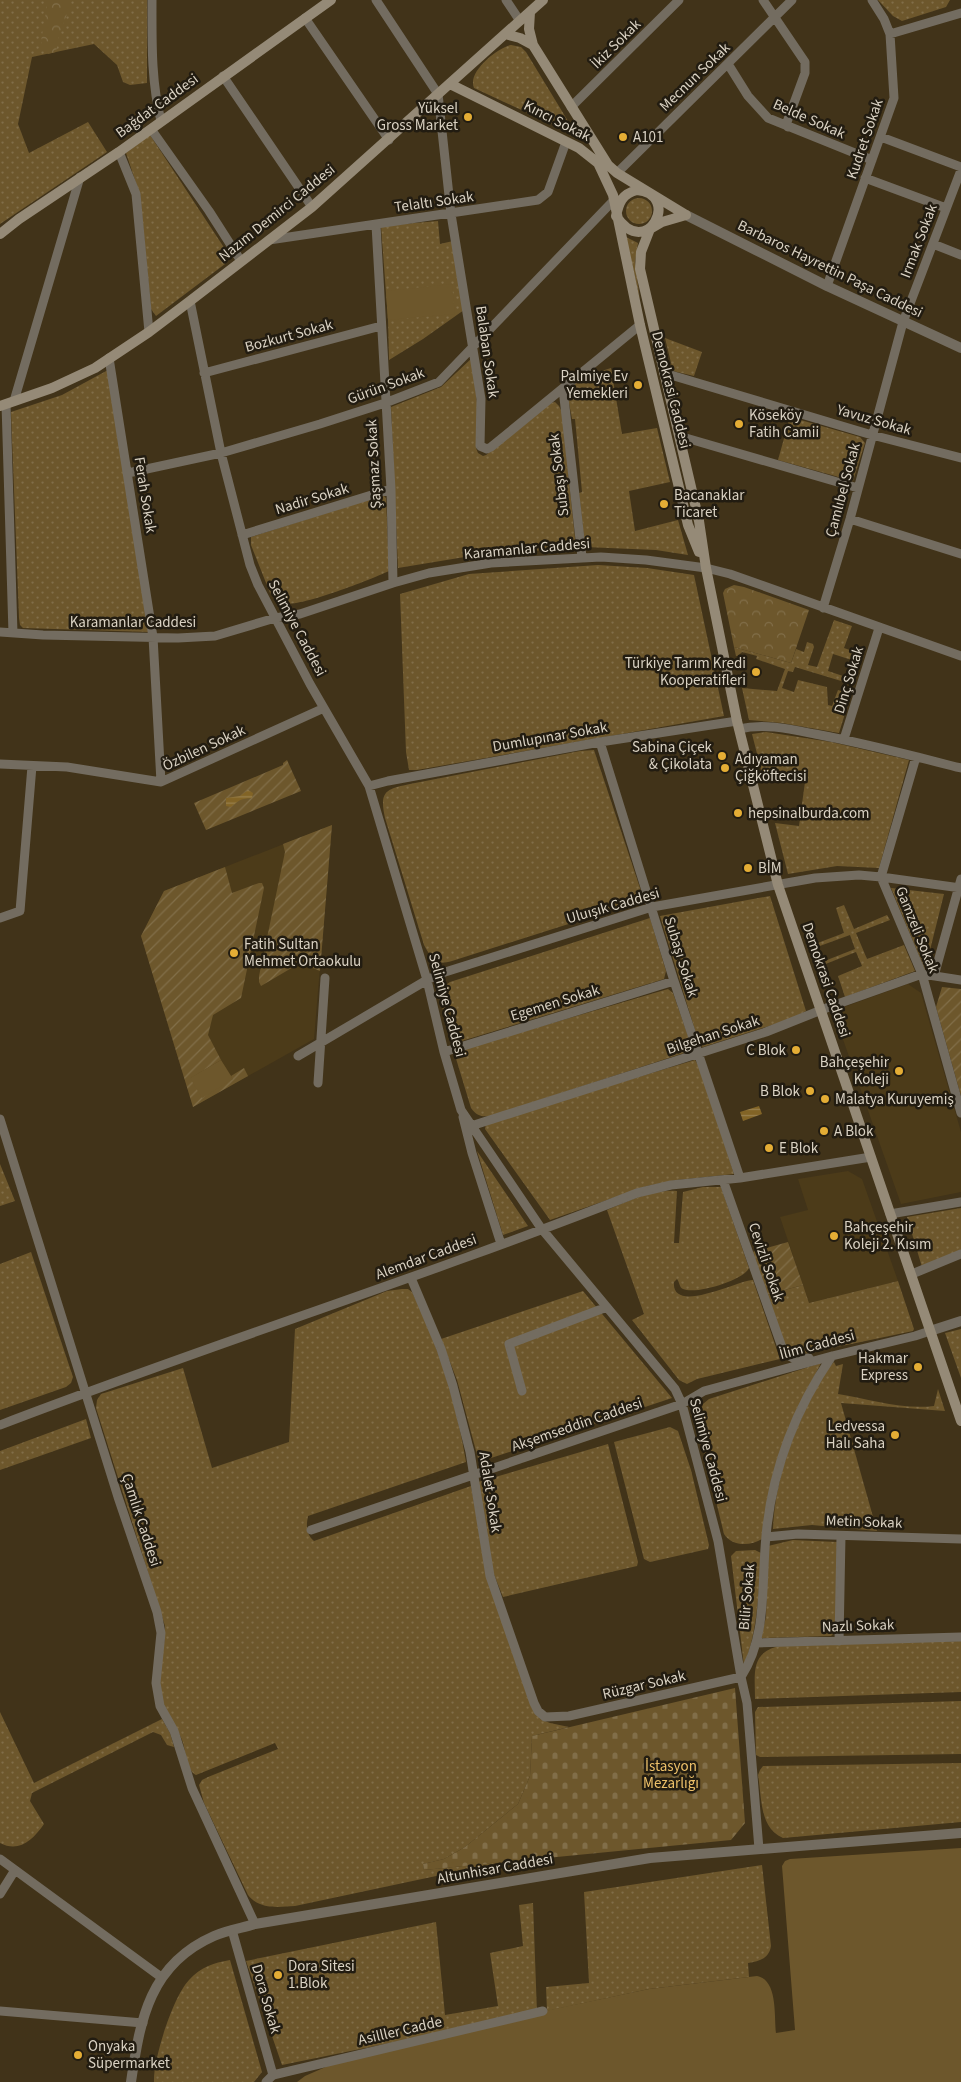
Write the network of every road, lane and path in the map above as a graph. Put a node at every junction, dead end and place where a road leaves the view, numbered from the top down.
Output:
1 (152, 0) edge
2 (331, 0) edge
3 (376, 0) edge
4 (506, 0) edge
5 (543, 0) edge
6 (679, 0) edge
7 (763, 0) edge
8 (792, 0) edge
9 (872, 0) edge
10 (530, 12) junction
11 (961, 13) edge
12 (776, 17) junction
13 (305, 18) junction
14 (520, 21) junction
15 (506, 34) junction
16 (890, 34) junction
17 (533, 45) junction
18 (728, 64) junction
19 (222, 76) junction
20 (450, 84) junction
21 (438, 94) junction
22 (571, 107) junction
23 (161, 121) junction
24 (788, 127) junction
25 (151, 129) junction
26 (881, 137) junction
27 (388, 140) junction
28 (566, 142) junction
29 (119, 152) junction
30 (872, 160) junction
31 (961, 169) edge
32 (617, 173) junction
33 (80, 177) junction
34 (865, 178) junction
35 (650, 194) junction
36 (614, 200) junction
37 (312, 207) junction
38 (946, 208) junction
39 (452, 214) junction
40 (686, 215) junction
41 (616, 216) junction
42 (376, 225) junction
43 (650, 228) junction
44 (0, 234) edge
45 (269, 240) junction
46 (933, 244) junction
47 (961, 255) edge
48 (241, 261) junction
49 (827, 286) junction
50 (190, 301) junction
51 (903, 322) junction
52 (381, 326) junction
53 (638, 328) junction
54 (149, 332) junction
55 (474, 347) junction
56 (961, 348) edge
57 (109, 358) junction
58 (204, 373) junction
59 (664, 373) junction
60 (563, 389) junction
61 (385, 403) junction
62 (7, 404) edge
63 (872, 435) junction
64 (679, 436) junction
65 (221, 453) junction
66 (961, 458) edge
67 (128, 473) junction
68 (858, 488) junction
69 (391, 489) junction
70 (850, 519) junction
71 (242, 536) junction
72 (961, 554) edge
73 (582, 557) junction
74 (706, 568) junction
75 (392, 582) junction
76 (823, 608) junction
77 (275, 618) junction
78 (879, 628) junction
79 (0, 632) edge
80 (13, 634) junction
81 (153, 637) junction
82 (961, 656) edge
83 (324, 708) junction
84 (738, 725) junction
85 (844, 739) junction
86 (600, 742) junction
87 (916, 757) junction
88 (0, 764) edge
89 (32, 766) junction
90 (961, 768) edge
91 (161, 782) junction
92 (369, 786) junction
93 (881, 876) junction
94 (778, 885) junction
95 (960, 885) edge
96 (652, 907) junction
97 (0, 918) edge
98 (922, 974) junction
99 (934, 976) junction
100 (325, 978) dead end
101 (427, 980) junction
102 (961, 980) edge
103 (674, 981) junction
104 (820, 1010) junction
105 (320, 1044) junction
106 (444, 1052) junction
107 (698, 1054) junction
108 (298, 1056) dead end
109 (318, 1083) dead end
110 (461, 1110) junction
111 (961, 1114) edge
112 (0, 1119) edge
113 (471, 1126) junction
114 (871, 1157) junction
115 (740, 1178) junction
116 (723, 1180) junction
117 (961, 1202) edge
118 (890, 1214) junction
119 (541, 1228) junction
120 (502, 1244) junction
121 (961, 1254) edge
122 (912, 1274) junction
123 (411, 1278) junction
124 (607, 1307) junction
125 (961, 1321) edge
126 (930, 1331) junction
127 (832, 1356) junction
128 (522, 1391) dead end
129 (86, 1392) junction
130 (682, 1404) junction
131 (961, 1421) edge
132 (0, 1425) edge
133 (473, 1474) junction
134 (311, 1530) dead end
135 (841, 1536) junction
136 (766, 1537) junction
137 (961, 1539) edge
138 (961, 1636) edge
139 (839, 1641) junction
140 (757, 1643) junction
141 (742, 1678) junction
142 (553, 1718) joint
143 (961, 1833) edge
144 (759, 1849) junction
145 (0, 1859) edge
146 (15, 1870) junction
147 (0, 1894) edge
148 (255, 1924) junction
149 (232, 1930) junction
150 (161, 1977) junction
151 (0, 2011) edge
152 (543, 2012) dead end
153 (143, 2023) junction
154 (269, 2079) edge
155 (131, 2082) edge

1 - 23 street
2 - 13 main road, Bağdat Caddesi
3 - 21 street
4 - 14 street
5 - 10 main road, Nazım Demirci Caddesi
6 - 22 street, İkiz Sokak
7 - 12 street
8 - 12 street, Mecnun Sokak
9 - 16 street, Kudret Sokak
10 - 14 main road, Nazım Demirci Caddesi
10 - 17 main road
11 - 16 street
12 - 18 street, Mecnun Sokak
12 - 24 street
13 - 19 main road, Bağdat Caddesi
13 - 27 street
14 - 15 main road, Nazım Demirci Caddesi
15 - 17 main road
15 - 20 main road, Nazım Demirci Caddesi
16 - 26 street, Kudret Sokak
17 - 22 main road
18 - 24 street, Belde Sokak
18 - 32 street, Mecnun Sokak
19 - 23 main road, Bağdat Caddesi
19 - 37 street
20 - 21 main road, Nazım Demirci Caddesi
20 - 28 main road, Kıncı Sokak
21 - 27 main road, Nazım Demirci Caddesi
21 - 39 street, Balaban Sokak
22 - 32 main road
23 - 25 main road, Bağdat Caddesi
24 - 30 street, Belde Sokak
25 - 29 main road, Bağdat Caddesi
25 - 48 street
26 - 30 street, Kudret Sokak
26 - 31 street
27 - 37 main road, Nazım Demirci Caddesi
28 - 36 main road, Kıncı Sokak
28 - 39 street, Telaltı Sokak
29 - 33 main road, Bağdat Caddesi
29 - 54 street
30 - 34 street, Kudret Sokak
31 - 38 street, Irmak Sokak
32 - 35 main road
33 - 44 main road, Bağdat Caddesi
33 - 62 street
34 - 38 street
34 - 49 street, Kudret Sokak
35 - 40 main road
35 - 41 main road
35 - 43 main road
36 - 41 main road, Kıncı Sokak
36 - 55 street, Gürün Sokak
37 - 45 main road, Nazım Demirci Caddesi
38 - 46 street, Irmak Sokak
39 - 42 street, Telaltı Sokak
39 - 55 street, Balaban Sokak
40 - 43 main road
40 - 49 street, Barbaros Hayrettin Paşa Caddesi
41 - 43 main road
41 - 53 main road, Demokrasi Caddesi
42 - 45 street, Telaltı Sokak
42 - 52 street, Şaşmaz Sokak
43 - 59 main road, Demokrasi Caddesi
45 - 48 main road, Nazım Demirci Caddesi
46 - 47 street
46 - 51 street, Irmak Sokak
48 - 50 main road, Nazım Demirci Caddesi
49 - 51 street, Barbaros Hayrettin Paşa Caddesi
50 - 54 main road, Nazım Demirci Caddesi
50 - 58 street, Selimiye Caddesi
51 - 56 street, Barbaros Hayrettin Paşa Caddesi
51 - 63 street, Çamlıbel Sokak
52 - 58 street, Bozkurt Sokak
52 - 61 street, Şaşmaz Sokak
53 - 60 street, Balaban Sokak
53 - 74 main road, Demokrasi Caddesi
54 - 57 main road, Nazım Demirci Caddesi
55 - 60 street, Balaban Sokak
55 - 61 street, Gürün Sokak
57 - 62 main road, Nazım Demirci Caddesi
57 - 67 street, Ferah Sokak
58 - 65 street, Selimiye Caddesi
59 - 63 street, Yavuz Sokak
59 - 64 main road, Demokrasi Caddesi
60 - 73 street, Subaşı Sokak
61 - 65 street, Gürün Sokak
61 - 69 street, Şaşmaz Sokak
62 - 80 street
63 - 66 street, Yavuz Sokak
63 - 68 street, Çamlıbel Sokak
64 - 68 street
64 - 74 main road, Demokrasi Caddesi
65 - 67 street, Gürün Sokak
65 - 71 street, Selimiye Caddesi
67 - 81 street, Ferah Sokak
68 - 70 street, Çamlıbel Sokak
69 - 71 street, Nadir Sokak
69 - 75 street, Şaşmaz Sokak
70 - 72 street
70 - 76 street, Çamlıbel Sokak
71 - 77 street, Selimiye Caddesi
73 - 74 street, Karamanlar Caddesi
73 - 75 street, Karamanlar Caddesi
74 - 76 street, Karamanlar Caddesi
74 - 84 main road, Demokrasi Caddesi
75 - 77 street, Karamanlar Caddesi
76 - 78 street, Karamanlar Caddesi
77 - 81 street, Karamanlar Caddesi
77 - 83 street, Selimiye Caddesi
78 - 82 street, Karamanlar Caddesi
78 - 85 street, Dinç Sokak
79 - 80 street, Karamanlar Caddesi
80 - 81 street, Karamanlar Caddesi
81 - 91 street, Ferah Sokak
83 - 91 street, Özbilen Sokak
83 - 92 street, Selimiye Caddesi
84 - 85 street, Dumlupınar Sokak
84 - 86 street, Dumlupınar Sokak
84 - 94 main road, Demokrasi Caddesi
85 - 87 street, Dumlupınar Sokak
86 - 92 street, Dumlupınar Sokak
86 - 96 street, Subaşı Sokak
87 - 90 street, Dumlupınar Sokak
87 - 93 street, Gamzeli Sokak
88 - 89 street, Özbilen Sokak
89 - 91 street, Özbilen Sokak
89 - 97 street
92 - 101 street, Selimiye Caddesi
93 - 94 street, Uluışık Caddesi
93 - 95 street, Uluışık Caddesi
93 - 98 street, Gamzeli Sokak
94 - 96 street, Uluışık Caddesi
94 - 104 main road, Demokrasi Caddesi
95 - 99 street
96 - 101 street, Uluışık Caddesi
96 - 103 street, Subaşı Sokak
98 - 99 street, Bilgehan Sokak
98 - 104 street, Bilgehan Sokak
98 - 111 street, Gamzeli Sokak
99 - 102 street, Bilgehan Sokak
100 - 105 street
101 - 105 street, Uluışık Caddesi
101 - 106 street, Selimiye Caddesi
103 - 106 street, Egemen Sokak
103 - 107 street, Subaşı Sokak
104 - 107 street, Bilgehan Sokak
104 - 114 main road, Demokrasi Caddesi
105 - 108 street, Uluışık Caddesi
105 - 109 street
106 - 110 street, Selimiye Caddesi
107 - 113 street, Bilgehan Sokak
107 - 115 street, Subaşı Sokak
110 - 113 street, Selimiye Caddesi
110 - 120 street
112 - 129 street, Çamlık Caddesi
113 - 119 street, Selimiye Caddesi
114 - 115 street, Alemdar Caddesi
114 - 118 main road, Demokrasi Caddesi
115 - 116 street, Alemdar Caddesi
116 - 119 street, Alemdar Caddesi
116 - 127 street, Cevizli Sokak
117 - 118 street
118 - 122 main road, Demokrasi Caddesi
119 - 120 street, Alemdar Caddesi
119 - 124 street, Selimiye Caddesi
120 - 123 street, Alemdar Caddesi
121 - 122 street
122 - 126 main road, Demokrasi Caddesi
123 - 129 street, Alemdar Caddesi
123 - 133 street, Adalet Sokak
124 - 128 street
124 - 130 street, Selimiye Caddesi
125 - 126 street, İlim Caddesi
126 - 127 street, İlim Caddesi
126 - 131 main road, Demokrasi Caddesi
127 - 130 street, İlim Caddesi
127 - 136 street, Bilir Sokak
129 - 132 street, Alemdar Caddesi
129 - 148 street, Çamlık Caddesi
130 - 133 street, Akşemseddin Caddesi
130 - 141 street, Selimiye Caddesi
133 - 134 street, Akşemseddin Caddesi
133 - 142 street, Adalet Sokak
135 - 136 street, Metin Sokak
135 - 137 street, Metin Sokak
135 - 139 street
136 - 140 street, Bilir Sokak
138 - 139 street, Nazlı Sokak
139 - 140 street, Nazlı Sokak
140 - 141 street, Bilir Sokak
141 - 142 street, Rüzgar Sokak
141 - 144 street
143 - 144 street, Altunhisar Caddesi
144 - 148 street, Altunhisar Caddesi
145 - 146 street
146 - 147 street
146 - 150 street
148 - 149 street, Altunhisar Caddesi
149 - 150 street, Altunhisar Caddesi
149 - 154 street, Dora Sokak
150 - 153 street, Altunhisar Caddesi
151 - 153 street
152 - 154 street, Asilller Cadde
153 - 155 street, Altunhisar Caddesi

